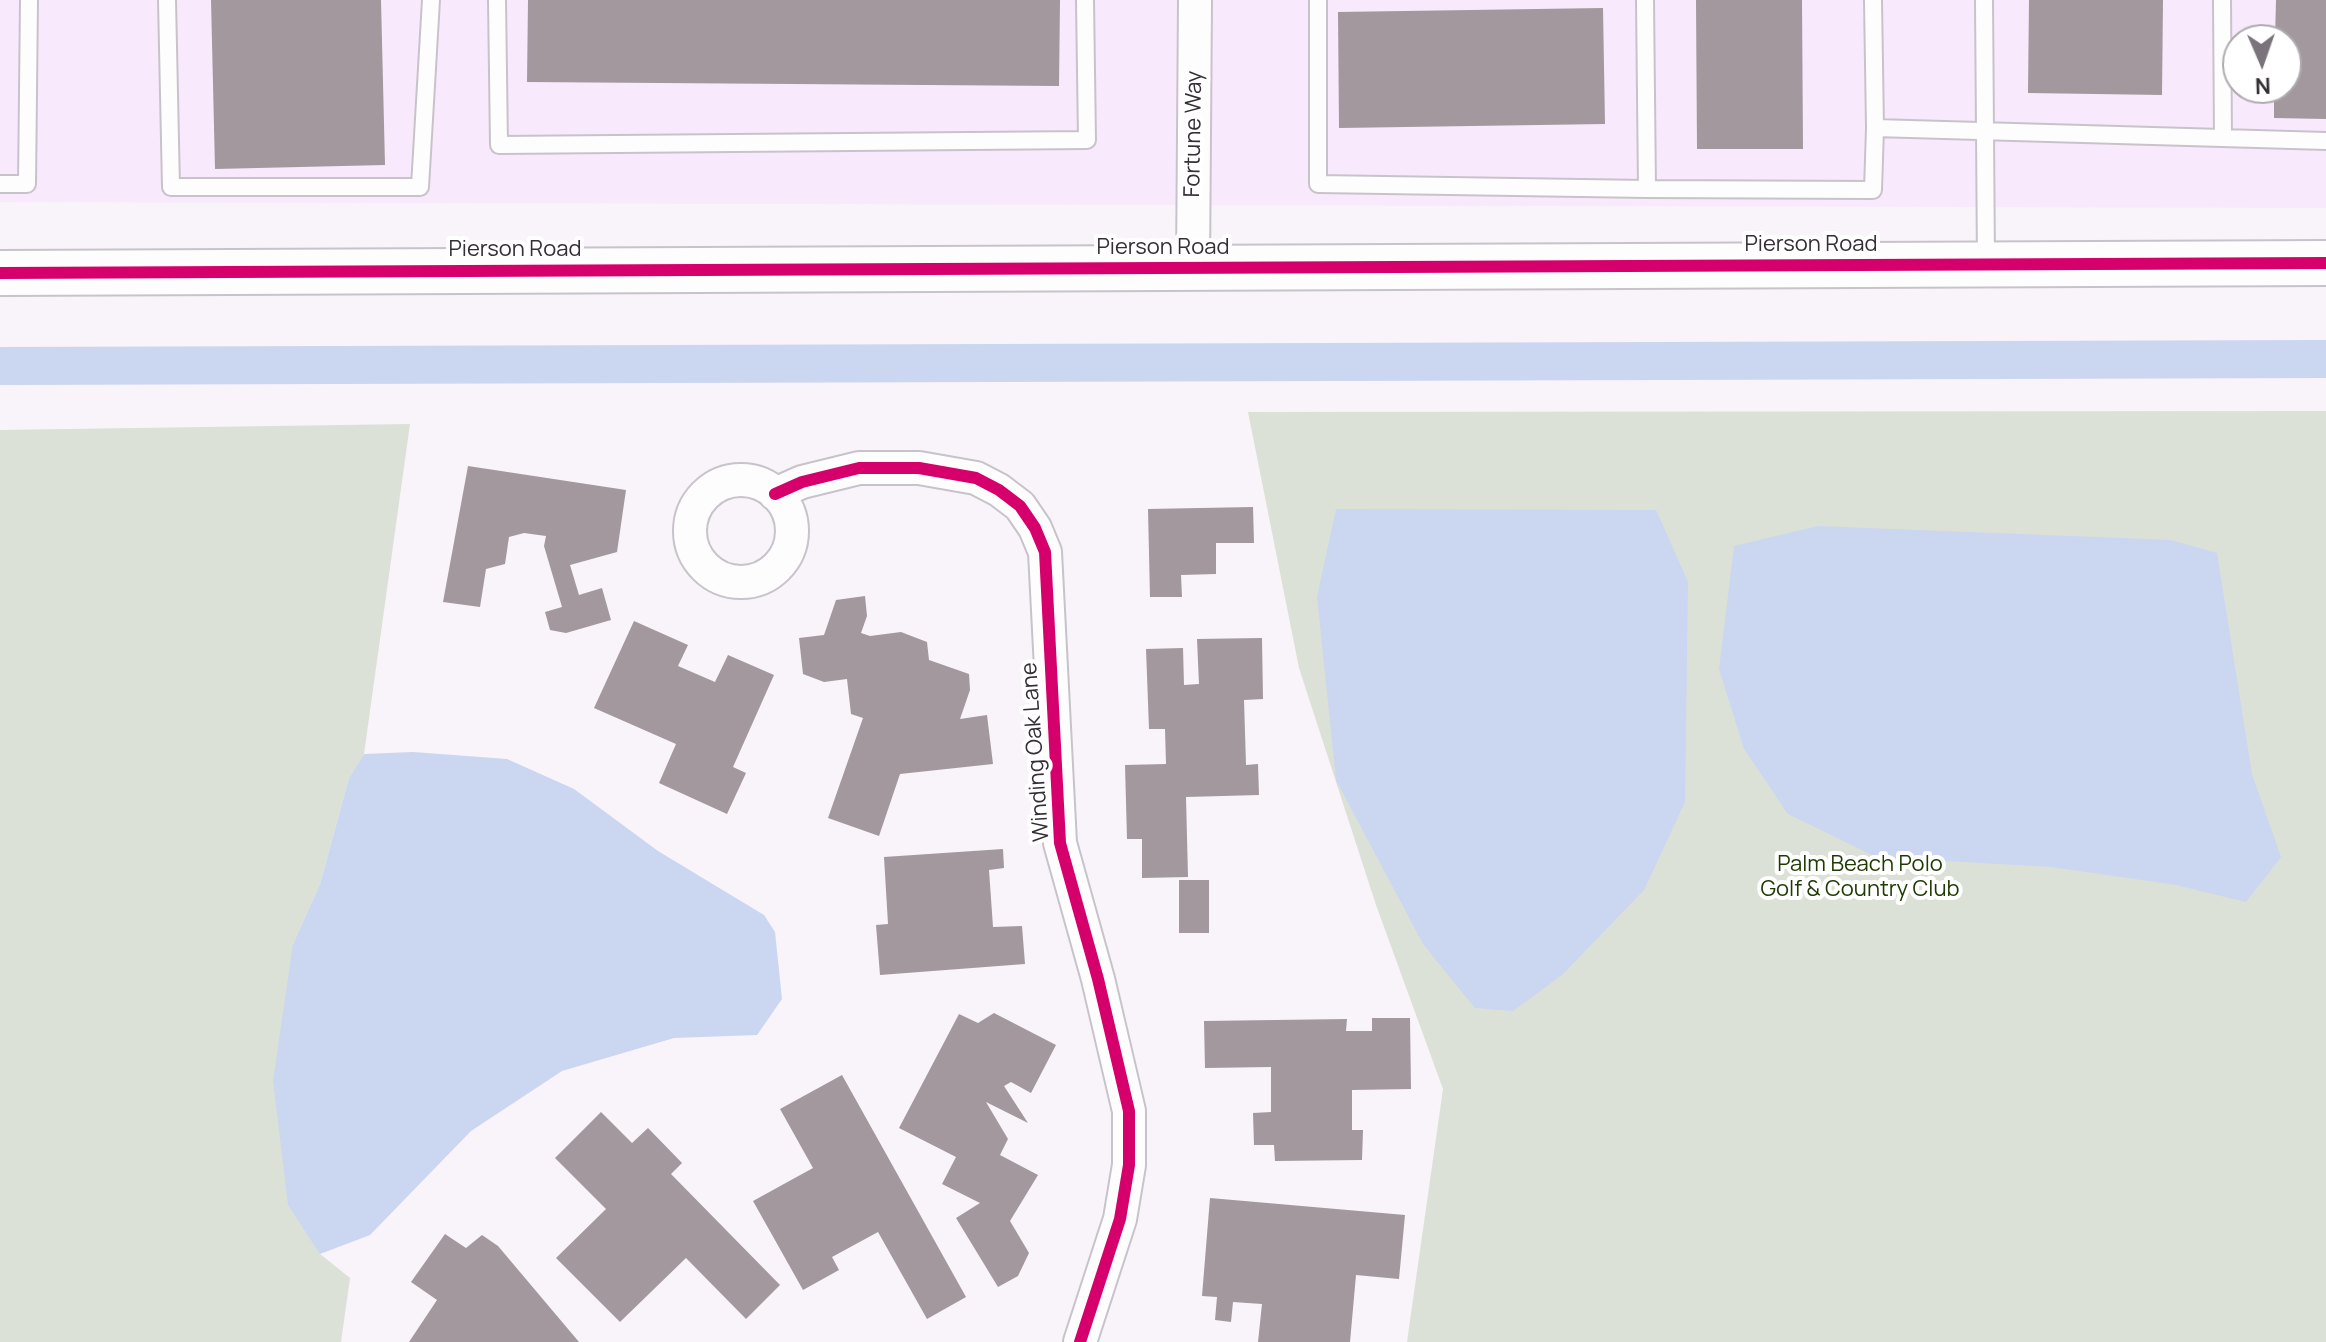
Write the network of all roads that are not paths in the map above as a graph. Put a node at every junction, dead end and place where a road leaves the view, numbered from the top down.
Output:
1 (29, 0) edge
2 (167, 0) edge
3 (431, 0) edge
4 (497, 0) edge
5 (1085, 0) edge
6 (1195, 0) edge
7 (1318, 0) edge
8 (1645, 0) edge
9 (1873, 0) edge
10 (1984, 0) edge
11 (2222, 0) edge
12 (1875, 128) junction
13 (1986, 131) junction
14 (2223, 138) junction
15 (2326, 141) edge
16 (0, 184) edge
17 (1647, 189) junction
18 (2326, 263) edge
19 (1986, 264) junction
20 (1193, 268) junction
21 (0, 273) edge
22 (775, 494) dead end
23 (1080, 1342) edge

1 - 16 lane
2 - 3 lane
4 - 5 lane
6 - 20 street, Fortune Way
7 - 17 lane
8 - 17 lane
9 - 12 lane
10 - 13 lane
11 - 14 lane
12 - 13 lane
12 - 17 lane
13 - 14 lane
13 - 19 lane
14 - 15 lane
18 - 19 street, Pierson Road
19 - 20 street, Pierson Road
20 - 21 street, Pierson Road
22 - 23 street, Winding Oak Lane

